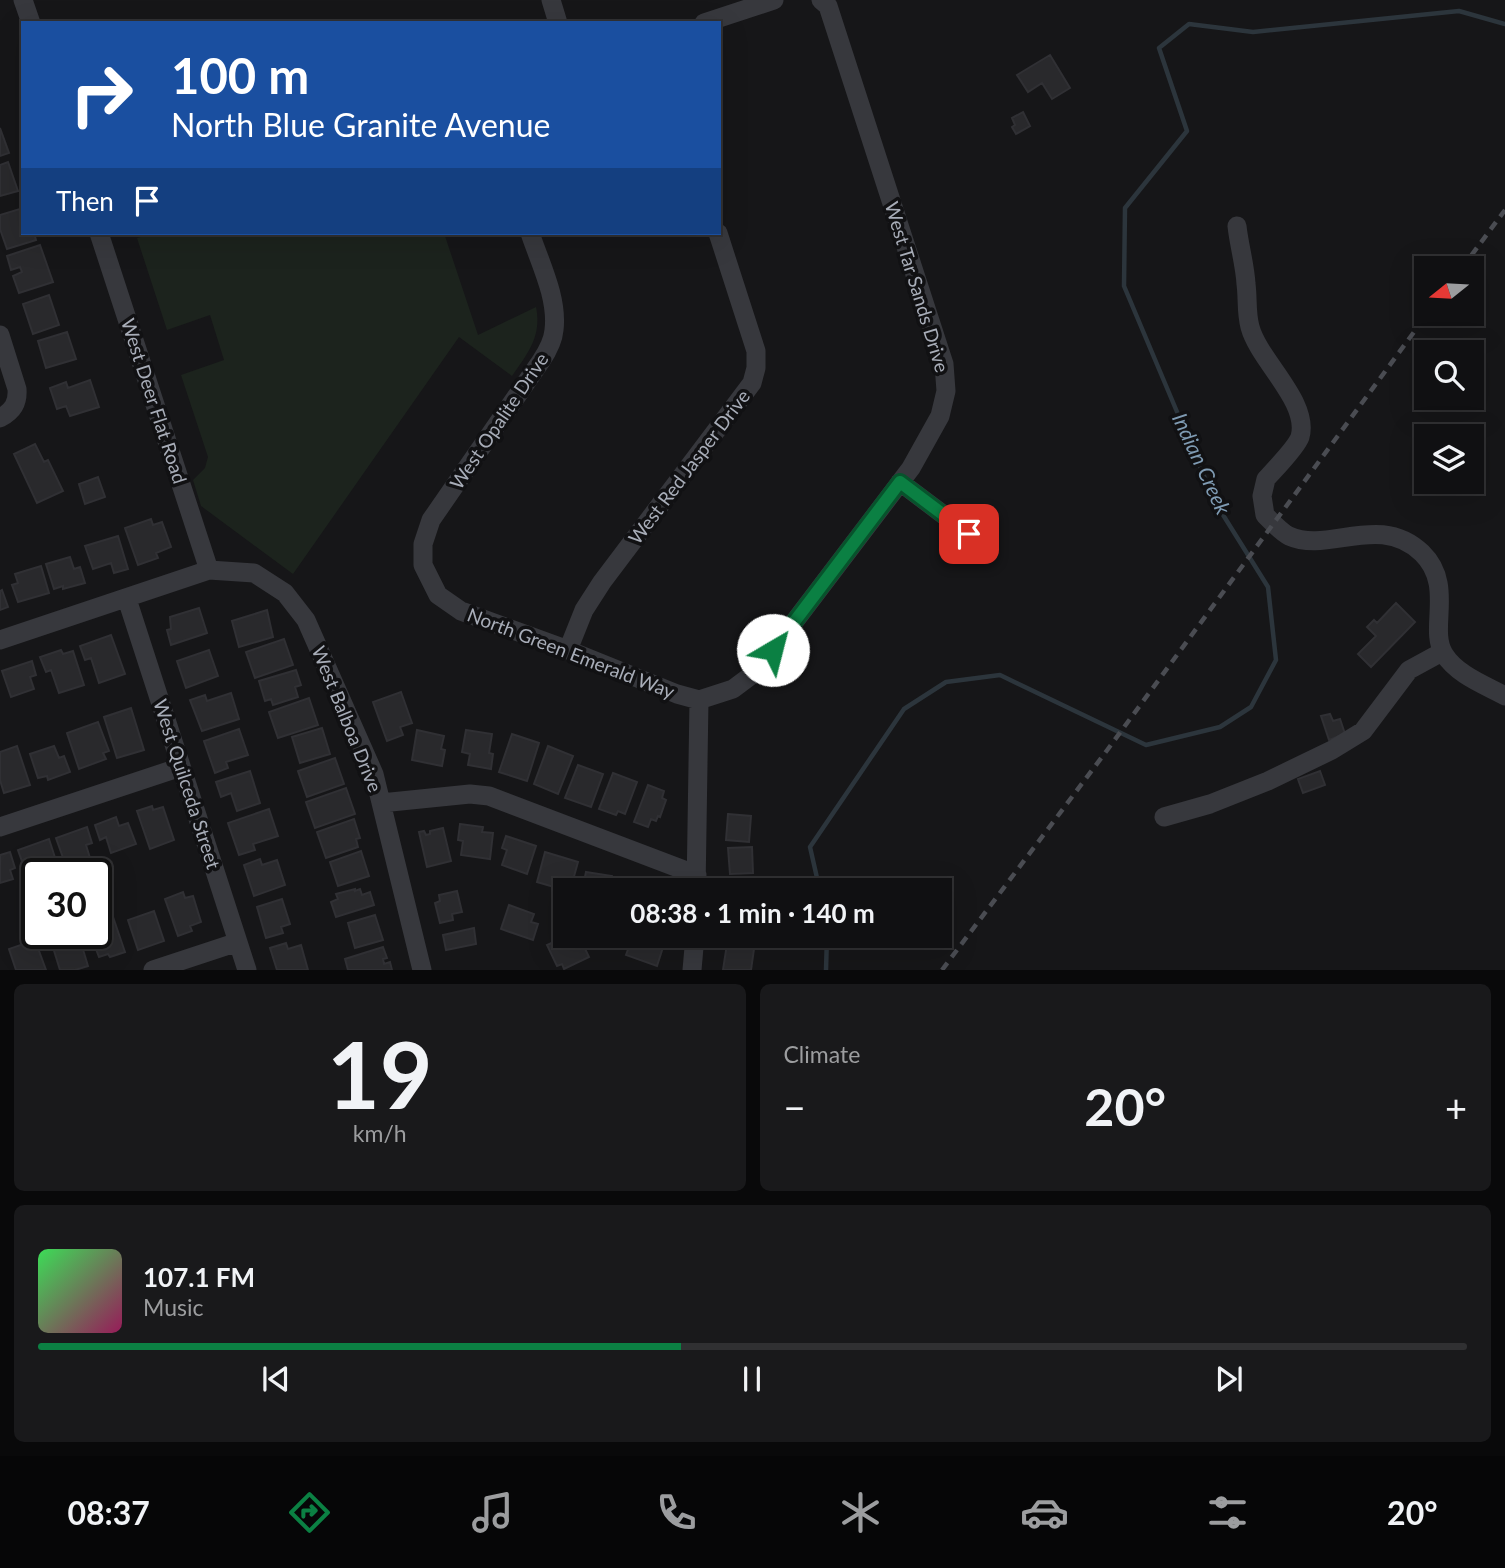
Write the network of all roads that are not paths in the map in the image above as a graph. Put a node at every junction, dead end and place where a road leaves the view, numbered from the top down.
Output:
1 (23, 0) edge
2 (551, 0) edge
3 (774, 0) edge
4 (821, 0) edge
5 (30, 21) edge
6 (557, 21) edge
7 (710, 21) edge
8 (1237, 226) dead end
9 (100, 235) edge
10 (531, 235) edge
11 (719, 235) edge
12 (0, 335) edge
13 (8, 412) edge
14 (900, 482) junction
15 (969, 534) dead end
16 (424, 565) joint
17 (209, 570) junction
18 (127, 599) junction
19 (0, 640) edge
20 (569, 650) junction
21 (1442, 652) junction
22 (1505, 696) edge
23 (699, 700) junction
24 (181, 767) junction
25 (381, 803) junction
26 (1164, 817) dead end
27 (0, 827) edge
28 (684, 878) edge
29 (696, 878) edge
30 (238, 942) junction
31 (694, 948) edge
32 (153, 970) edge
33 (247, 970) edge
34 (422, 970) edge
35 (692, 970) edge

1 - 5 street
2 - 6 street
3 - 7 street
4 - 14 street, West Tar Sands Drive
8 - 21 street
9 - 17 street, West Deer Flat Road
10 - 16 street, West Opalite Drive
11 - 20 street, West Red Jasper Drive
12 - 13 street
14 - 15 street
14 - 23 street, West Tar Sands Drive
16 - 20 street, North Green Emerald Way
17 - 18 street
17 - 25 street, West Balboa Drive
18 - 19 street
18 - 24 street, West Quilceda Street
20 - 23 street, North Green Emerald Way
21 - 22 street
21 - 26 street
23 - 29 street
24 - 27 street
24 - 30 street, West Quilceda Street
25 - 28 street
25 - 34 street, West Balboa Drive
30 - 32 street
30 - 33 street, West Quilceda Street
31 - 35 street

